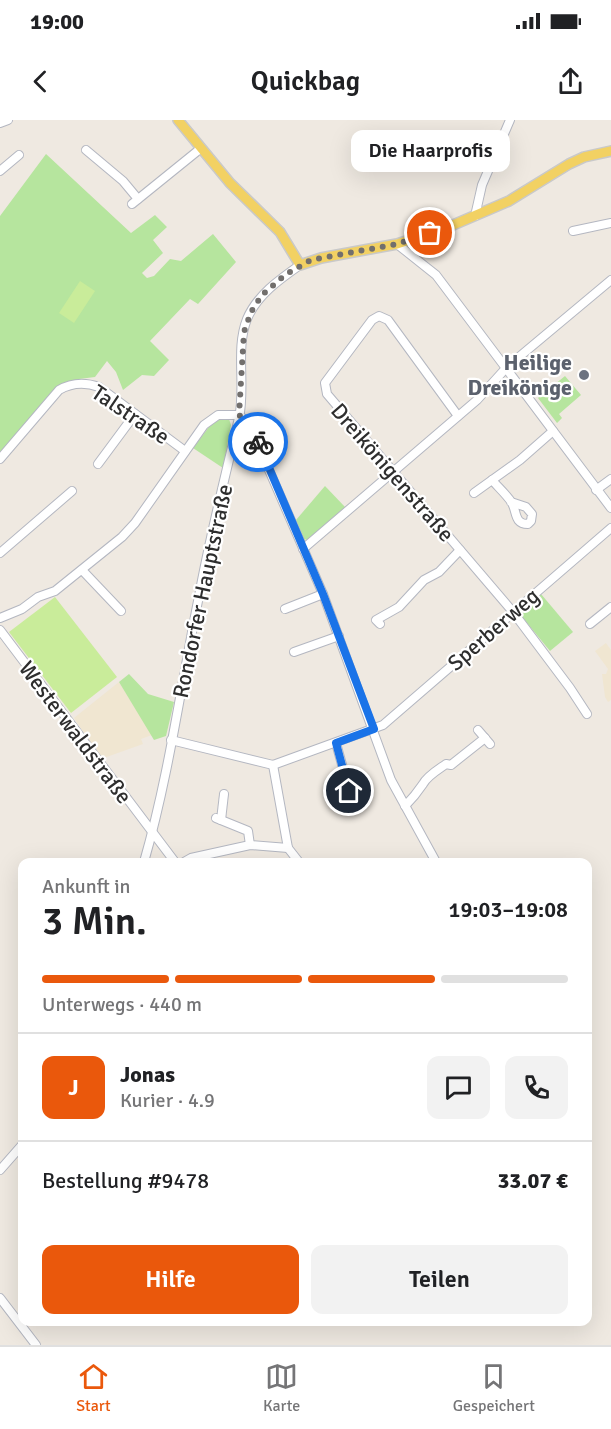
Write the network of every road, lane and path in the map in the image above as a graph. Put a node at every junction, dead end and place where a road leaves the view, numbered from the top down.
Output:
1 (8, 120) edge
2 (178, 120) edge
3 (510, 120) edge
4 (0, 123) edge
5 (200, 149) junction
6 (86, 150) dead end
7 (611, 151) edge
8 (20, 154) dead end
9 (0, 171) edge
10 (475, 216) junction
11 (611, 223) edge
12 (573, 231) dead end
13 (397, 244) junction
14 (300, 265) junction
15 (611, 280) edge
16 (507, 367) junction
17 (135, 414) junction
18 (239, 415) junction
19 (458, 416) junction
20 (553, 431) junction
21 (185, 451) junction
22 (0, 459) edge
23 (98, 464) dead end
24 (393, 472) junction
25 (611, 479) edge
26 (492, 480) junction
27 (596, 490) junction
28 (72, 491) dead end
29 (474, 493) dead end
30 (512, 502) dead end
31 (611, 508) edge
32 (611, 528) edge
33 (303, 549) junction
34 (460, 550) junction
35 (0, 552) edge
36 (82, 570) junction
37 (323, 594) junction
38 (611, 607) edge
39 (285, 609) dead end
40 (121, 611) dead end
41 (513, 612) junction
42 (0, 618) edge
43 (380, 624) dead end
44 (590, 624) dead end
45 (0, 630) edge
46 (339, 636) junction
47 (294, 651) dead end
48 (587, 714) dead end
49 (374, 729) junction
50 (478, 730) dead end
51 (171, 740) junction
52 (336, 743) junction
53 (108, 760) dead end
54 (100, 764) junction
55 (273, 765) junction
56 (224, 794) dead end
57 (353, 804) dead end
58 (405, 806) junction
59 (152, 834) junction
60 (250, 845) junction
61 (288, 848) junction
62 (145, 858) edge
63 (172, 858) edge
64 (191, 858) edge
65 (295, 858) edge
66 (434, 858) edge
67 (18, 1150) edge
68 (0, 1170) edge
69 (0, 1298) edge
70 (18, 1322) edge
71 (21, 1326) edge
72 (36, 1345) edge

1 - 4 street
2 - 5 main road
3 - 10 street
5 - 6 street
5 - 14 main road
7 - 10 main road, Rondorfer Hauptstraße
8 - 9 street
10 - 13 main road, Rondorfer Hauptstraße
11 - 12 street
13 - 14 main road, Rondorfer Hauptstraße
13 - 16 street
14 - 18 street, Rondorfer Hauptstraße
15 - 16 street
16 - 19 street
16 - 20 street
17 - 21 street, Talstraße
17 - 22 street, Talstraße
17 - 23 street
18 - 21 street
18 - 33 street
18 - 51 street, Rondorfer Hauptstraße
19 - 24 street
19 - 24 street, Dreikönigenstraße
20 - 26 street
20 - 27 street
21 - 36 street
24 - 33 street
24 - 34 street, Dreikönigenstraße
25 - 27 street
26 - 29 street
26 - 30 street
27 - 31 street
28 - 35 street
32 - 41 street, Sperberweg
33 - 37 street
34 - 41 street, Dreikönigenstraße
34 - 43 street
36 - 40 street
36 - 42 street
37 - 39 street
37 - 46 street
38 - 44 street
41 - 48 street, Dreikönigenstraße
41 - 49 street, Sperberweg
45 - 54 street, Westerwaldstraße
46 - 47 street
46 - 49 street
49 - 52 street, Sperberweg
49 - 58 street
50 - 58 street
51 - 55 street
51 - 59 street, Rondorfer Hauptstraße
52 - 55 street, Sperberweg
52 - 57 street
53 - 54 street
54 - 59 street, Westerwaldstraße
55 - 61 street
56 - 60 street
58 - 66 street
59 - 62 street, Rondorfer Hauptstraße
59 - 63 street, Westerwaldstraße
60 - 61 street
60 - 64 street
61 - 65 street
67 - 68 street
69 - 70 street
71 - 72 street

